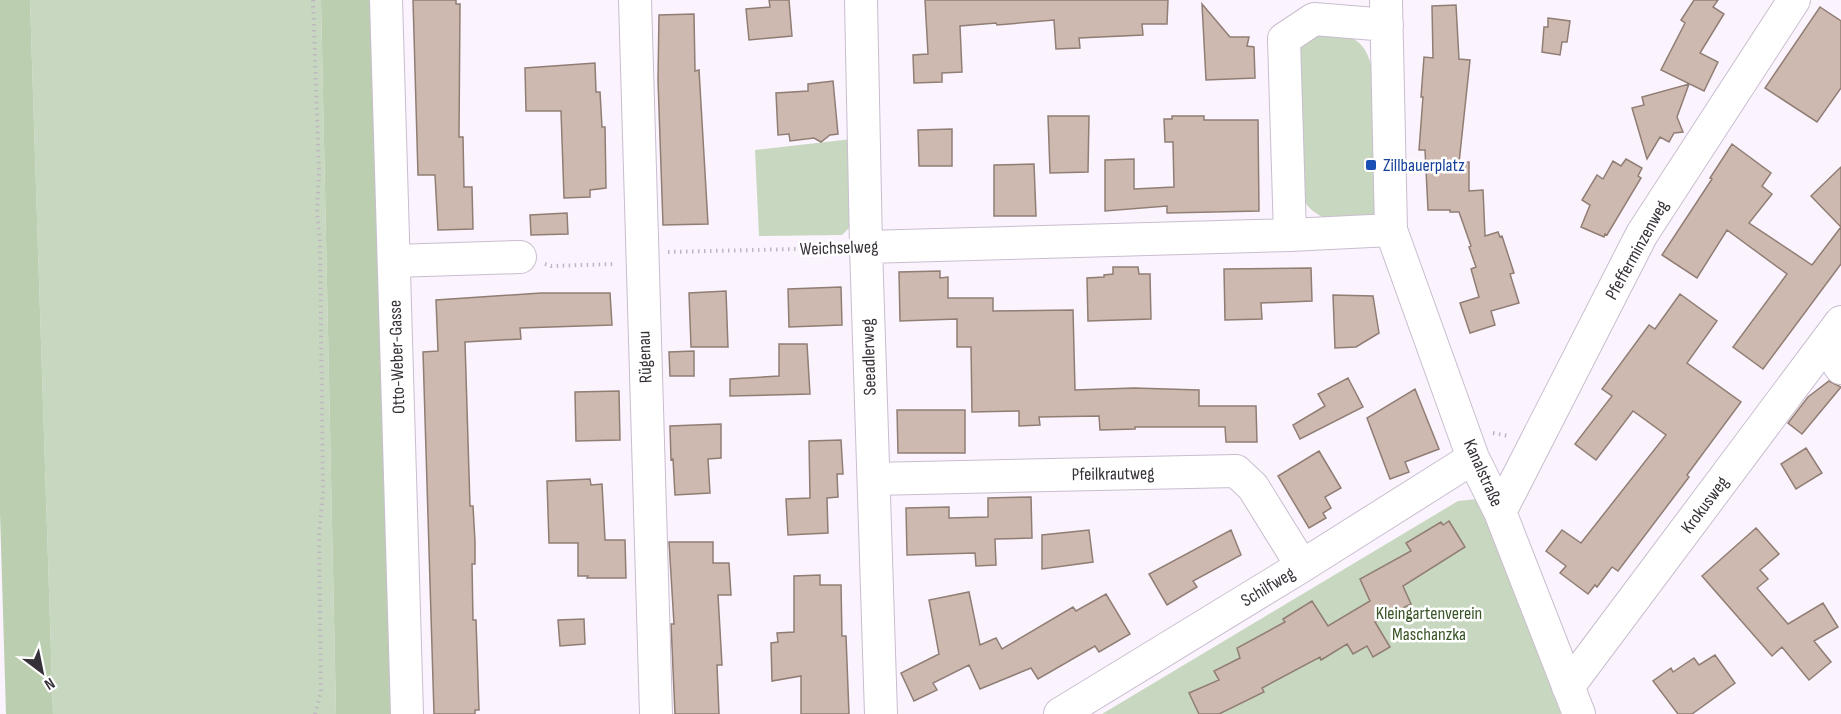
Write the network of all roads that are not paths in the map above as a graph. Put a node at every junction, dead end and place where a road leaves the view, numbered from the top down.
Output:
1 (386, 0) edge
2 (635, 0) edge
3 (861, 0) edge
4 (1794, 0) edge
5 (1310, 10) edge
6 (1386, 13) edge
7 (1391, 230) junction
8 (1290, 235) junction
9 (866, 247) junction
10 (520, 257) road end
11 (394, 261) junction
12 (1836, 345) edge
13 (1473, 458) junction
14 (874, 479) junction
15 (1500, 512) junction
16 (1302, 566) junction
17 (1574, 701) edge
18 (407, 714) edge
19 (656, 714) edge
20 (881, 714) edge
21 (1060, 714) edge

1 - 11 street, Otto-Weber-Gasse
2 - 19 street, Rügenau
3 - 9 street, Seeadlerweg
4 - 15 street, Pfefferminzenweg
5 - 6 street
5 - 8 street
6 - 7 street
7 - 8 street
7 - 13 street, Kanalstraße
8 - 9 street, Weichselweg
9 - 14 street, Seeadlerweg
10 - 11 street
11 - 18 street, Otto-Weber-Gasse
12 - 17 street, Krokusweg
13 - 15 street, Kanalstraße
13 - 16 street, Schilfweg
14 - 16 street, Pfeilkrautweg
14 - 20 street, Seeadlerweg
15 - 17 street, Kanalstraße
16 - 21 street, Schilfweg

